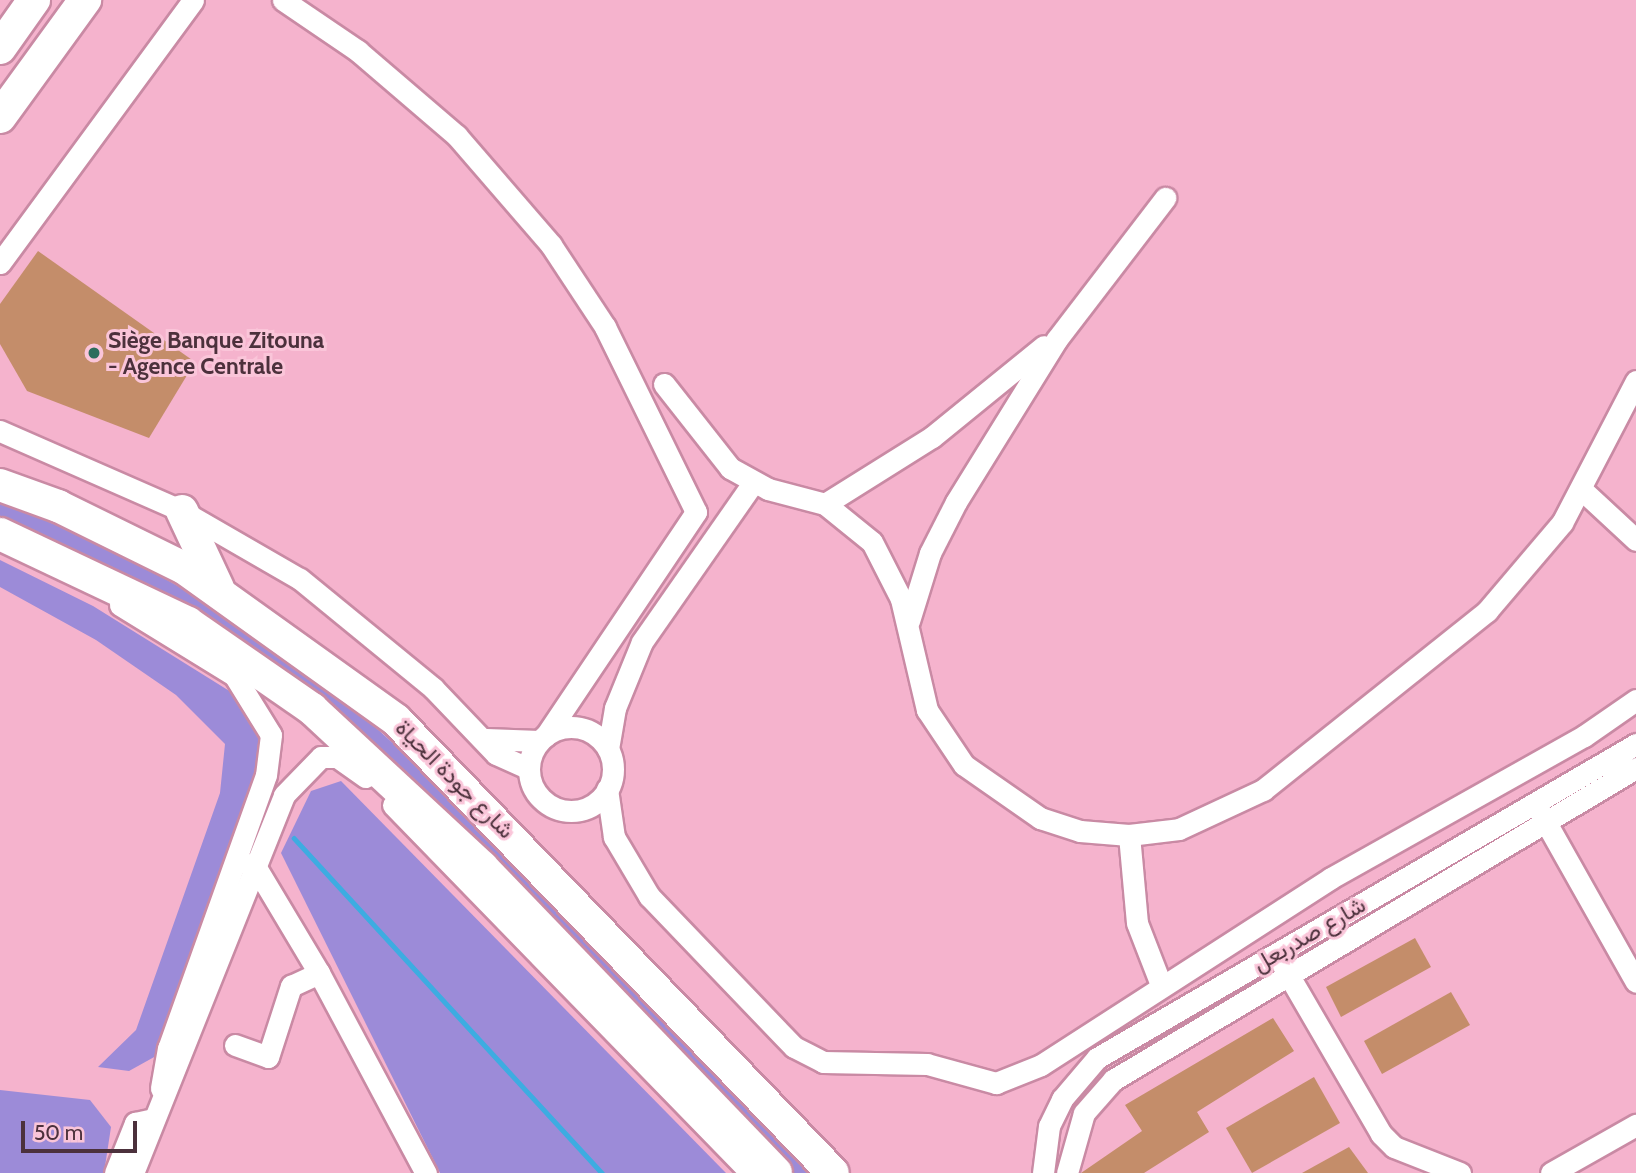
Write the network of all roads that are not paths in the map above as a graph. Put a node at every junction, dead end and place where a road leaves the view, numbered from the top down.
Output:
1 (34, 0) edge
2 (85, 0) edge
3 (193, 0) edge
4 (283, 0) edge
5 (0, 48) edge
6 (0, 117) edge
7 (1165, 198) dead end
8 (0, 263) edge
9 (1073, 317) junction
10 (1636, 381) edge
11 (664, 384) dead end
12 (1002, 384) junction
13 (1019, 399) junction
14 (1, 430) edge
15 (753, 483) junction
16 (0, 485) edge
17 (1581, 489) junction
18 (825, 505) junction
19 (182, 512) junction
20 (0, 534) edge
21 (1636, 540) edge
22 (0, 541) edge
23 (219, 590) junction
24 (907, 634) junction
25 (572, 696) junction
26 (1636, 700) edge
27 (615, 708) junction
28 (584, 729) junction
29 (543, 738) junction
30 (486, 739) junction
31 (1636, 744) edge
32 (608, 749) junction
33 (1636, 768) edge
34 (529, 769) junction
35 (607, 789) junction
36 (577, 811) junction
37 (1540, 813) junction
38 (1129, 835) junction
39 (614, 836) junction
40 (245, 864) junction
41 (1276, 954) junction
42 (319, 973) junction
43 (1288, 974) junction
44 (1636, 982) edge
45 (1161, 985) junction
46 (235, 1045) dead end
47 (155, 1117) junction
48 (1636, 1125) edge
49 (115, 1173) edge
50 (133, 1173) edge
51 (426, 1173) edge
52 (751, 1173) edge
53 (776, 1173) edge
54 (833, 1173) edge
55 (1043, 1173) edge
56 (1068, 1173) edge
57 (1460, 1173) edge
58 (1551, 1173) edge

1 - 5 highway
2 - 6 highway
3 - 8 street
4 - 25 street
7 - 9 street
9 - 12 street
9 - 13 street
10 - 17 street
11 - 15 street
12 - 13 street
12 - 18 street
13 - 24 street
14 - 19 street
15 - 18 street
15 - 27 street
16 - 23 highway, شارع جودة الحياة
17 - 21 street
17 - 38 street
18 - 24 street
19 - 23 highway
19 - 30 street
20 - 53 highway, شارع جودة الحياة
22 - 40 street
23 - 54 highway, شارع جودة الحياة
24 - 38 street
25 - 28 street
25 - 29 street
26 - 45 street
27 - 28 street
27 - 32 street
28 - 29 street
28 - 32 street
29 - 30 street
29 - 34 street
30 - 34 street
31 - 37 street, شارع صدربعل
32 - 35 street
33 - 37 street, شارع صدربعل
34 - 36 street
35 - 36 street
35 - 39 street
36 - 39 street
37 - 41 street, شارع صدربعل
37 - 43 street, شارع صدربعل
37 - 44 street
38 - 45 street
39 - 45 street
40 - 42 street
40 - 47 street
40 - 52 street
41 - 43 street
41 - 55 street, شارع صدربعل
42 - 46 street
42 - 51 street
43 - 56 street, شارع صدربعل
43 - 57 street
47 - 49 street
47 - 50 street
48 - 58 street

